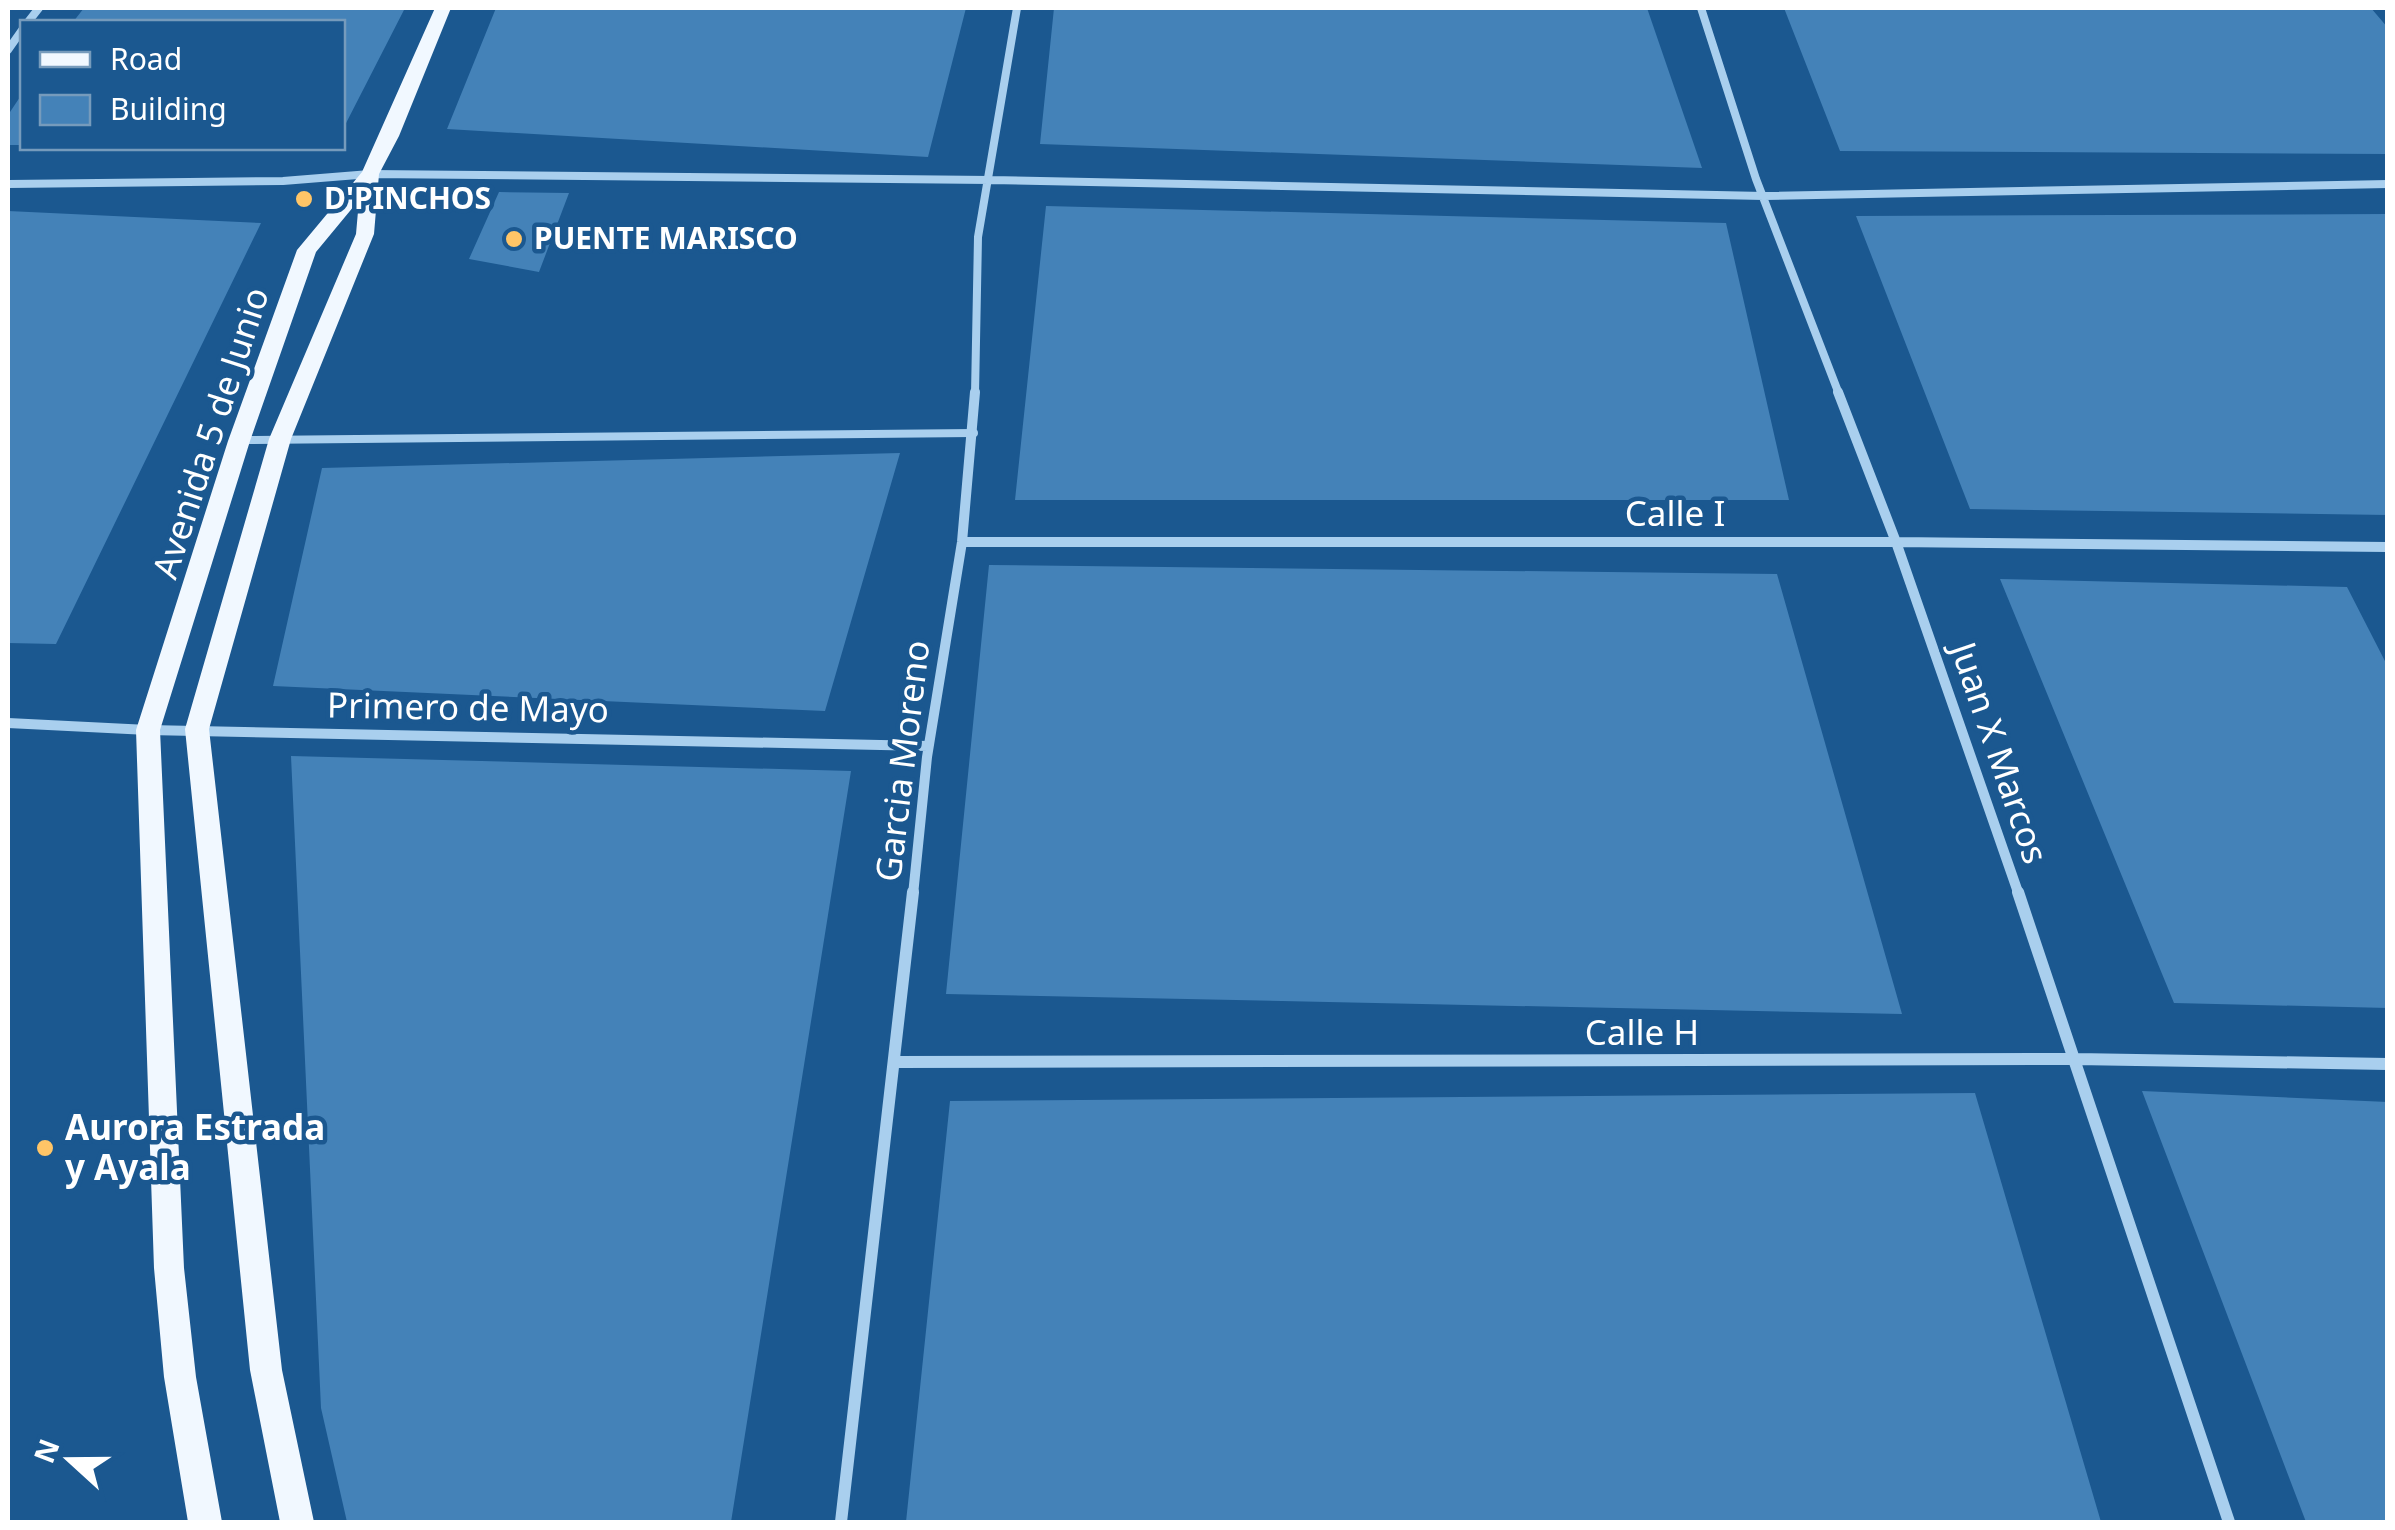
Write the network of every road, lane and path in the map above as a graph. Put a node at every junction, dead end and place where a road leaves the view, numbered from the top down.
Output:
1 (443, 8) edge
2 (1017, 8) edge
3 (1702, 8) edge
4 (370, 174) junction
5 (990, 180) junction
6 (8, 184) edge
7 (2388, 184) edge
8 (1764, 196) junction
9 (974, 433) junction
10 (280, 439) junction
11 (240, 440) junction
12 (962, 542) junction
13 (1896, 542) junction
14 (2388, 547) edge
15 (8, 723) edge
16 (197, 729) junction
17 (148, 730) junction
18 (928, 746) junction
19 (2076, 1059) junction
20 (896, 1062) junction
21 (2388, 1064) edge
22 (205, 1522) edge
23 (296, 1522) edge
24 (841, 1522) edge
25 (2229, 1522) edge

1 - 4 main road, Avenida 5 de Junio
2 - 5 street, Garcia Moreno
3 - 8 street, Juan X Marcos
4 - 5 street
4 - 6 street
4 - 10 main road, Avenida 5 de Junio
4 - 11 main road, Avenida 5 de Junio
5 - 8 street
5 - 9 street, Garcia Moreno
7 - 8 street
8 - 13 street, Juan X Marcos
9 - 10 lane
9 - 12 street, Garcia Moreno
10 - 11 lane
10 - 16 main road, Avenida 5 de Junio
11 - 17 main road, Avenida 5 de Junio
12 - 13 street, Calle I
12 - 18 street, Garcia Moreno
13 - 14 street, Calle I
13 - 19 street, Juan X Marcos
15 - 17 street, Primero de Mayo
16 - 17 street, Primero de Mayo
16 - 18 street, Primero de Mayo
16 - 23 main road
17 - 22 main road, Avenida 5 de Junio
18 - 20 street, Garcia Moreno
19 - 20 street, Calle H
19 - 21 street, Calle H
19 - 25 street, Juan X Marcos
20 - 24 street, Garcia Moreno

